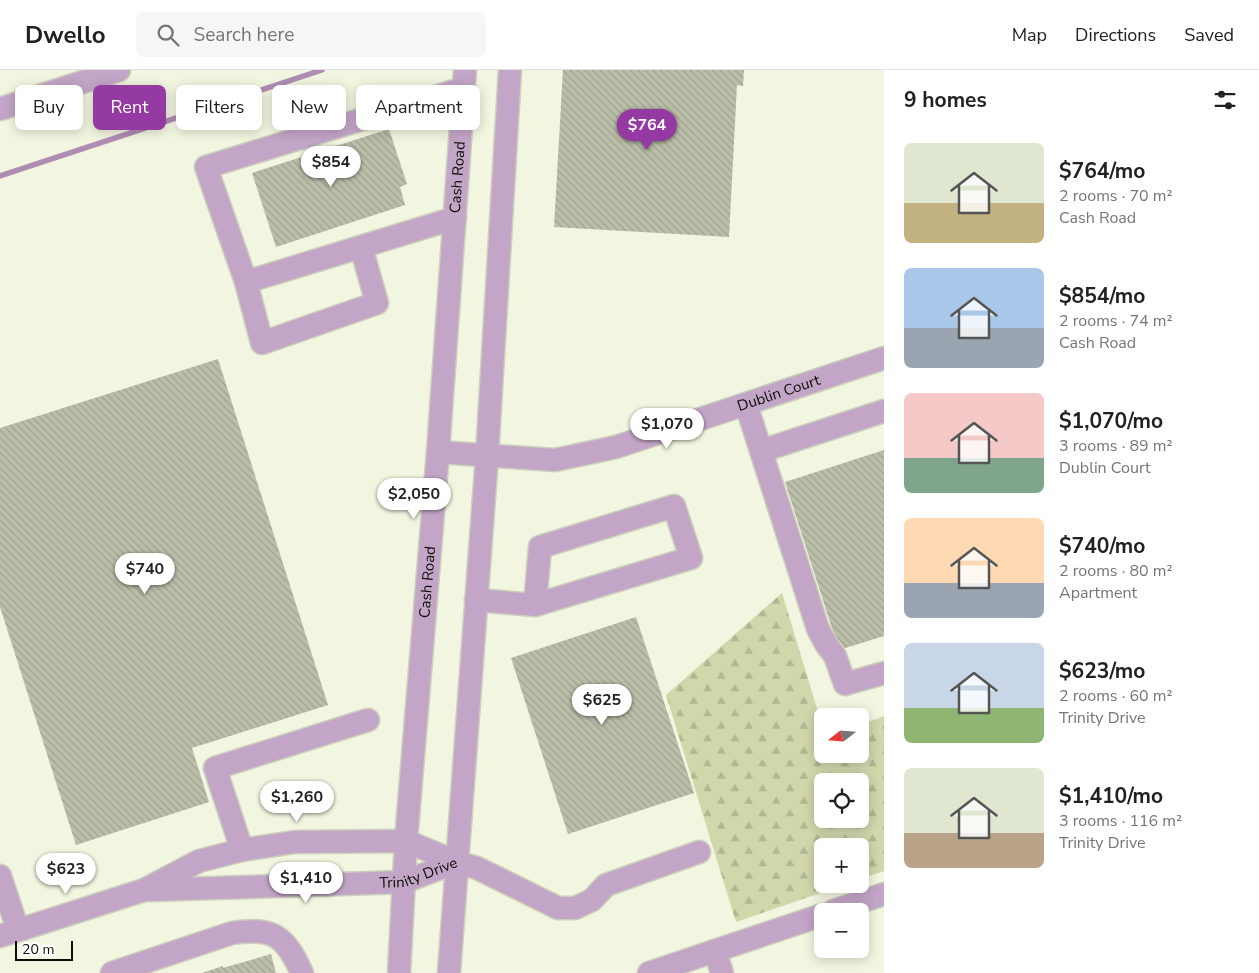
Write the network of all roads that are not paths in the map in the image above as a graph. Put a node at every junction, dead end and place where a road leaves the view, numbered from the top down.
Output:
1 (118, 70) edge
2 (510, 70) edge
3 (93, 74) edge
4 (464, 79) edge
5 (0, 109) edge
6 (455, 218) junction
7 (361, 247) junction
8 (246, 282) junction
9 (884, 358) edge
10 (746, 404) junction
11 (884, 411) edge
12 (760, 451) junction
13 (438, 452) junction
14 (487, 456) junction
15 (476, 600) junction
16 (535, 605) junction
17 (884, 673) edge
18 (368, 720) dead end
19 (406, 841) junction
20 (242, 850) junction
21 (699, 852) dead end
22 (456, 862) junction
23 (0, 876) edge
24 (404, 882) junction
25 (144, 890) junction
26 (884, 894) edge
27 (857, 903) edge
28 (814, 918) edge
29 (9, 933) edge
30 (715, 951) junction
31 (112, 973) edge
32 (302, 973) edge
33 (399, 973) edge
34 (449, 973) edge
35 (649, 973) edge
36 (722, 973) edge

1 - 3 street
2 - 14 street
3 - 5 street
4 - 6 street, Cash Road
4 - 8 street
6 - 7 street
6 - 13 street, Cash Road
7 - 8 street
7 - 8 street
9 - 10 street, Dublin Court
10 - 12 street
10 - 14 street, Dublin Court
11 - 12 street
12 - 17 street
13 - 14 street, Dublin Court
13 - 19 street, Cash Road
14 - 15 street
15 - 16 street
15 - 22 street
16 - 16 street
18 - 20 street
19 - 20 street, Trinity Drive
19 - 22 street, Trinity Drive
19 - 24 street, Cash Road
20 - 25 street, Trinity Drive
21 - 22 street
22 - 24 street, Trinity Drive
22 - 34 street
23 - 29 street
24 - 25 street, Trinity Drive
24 - 33 street, Cash Road
25 - 29 street, Trinity Drive
26 - 27 street
28 - 30 street
30 - 35 street
30 - 36 street
31 - 32 street

